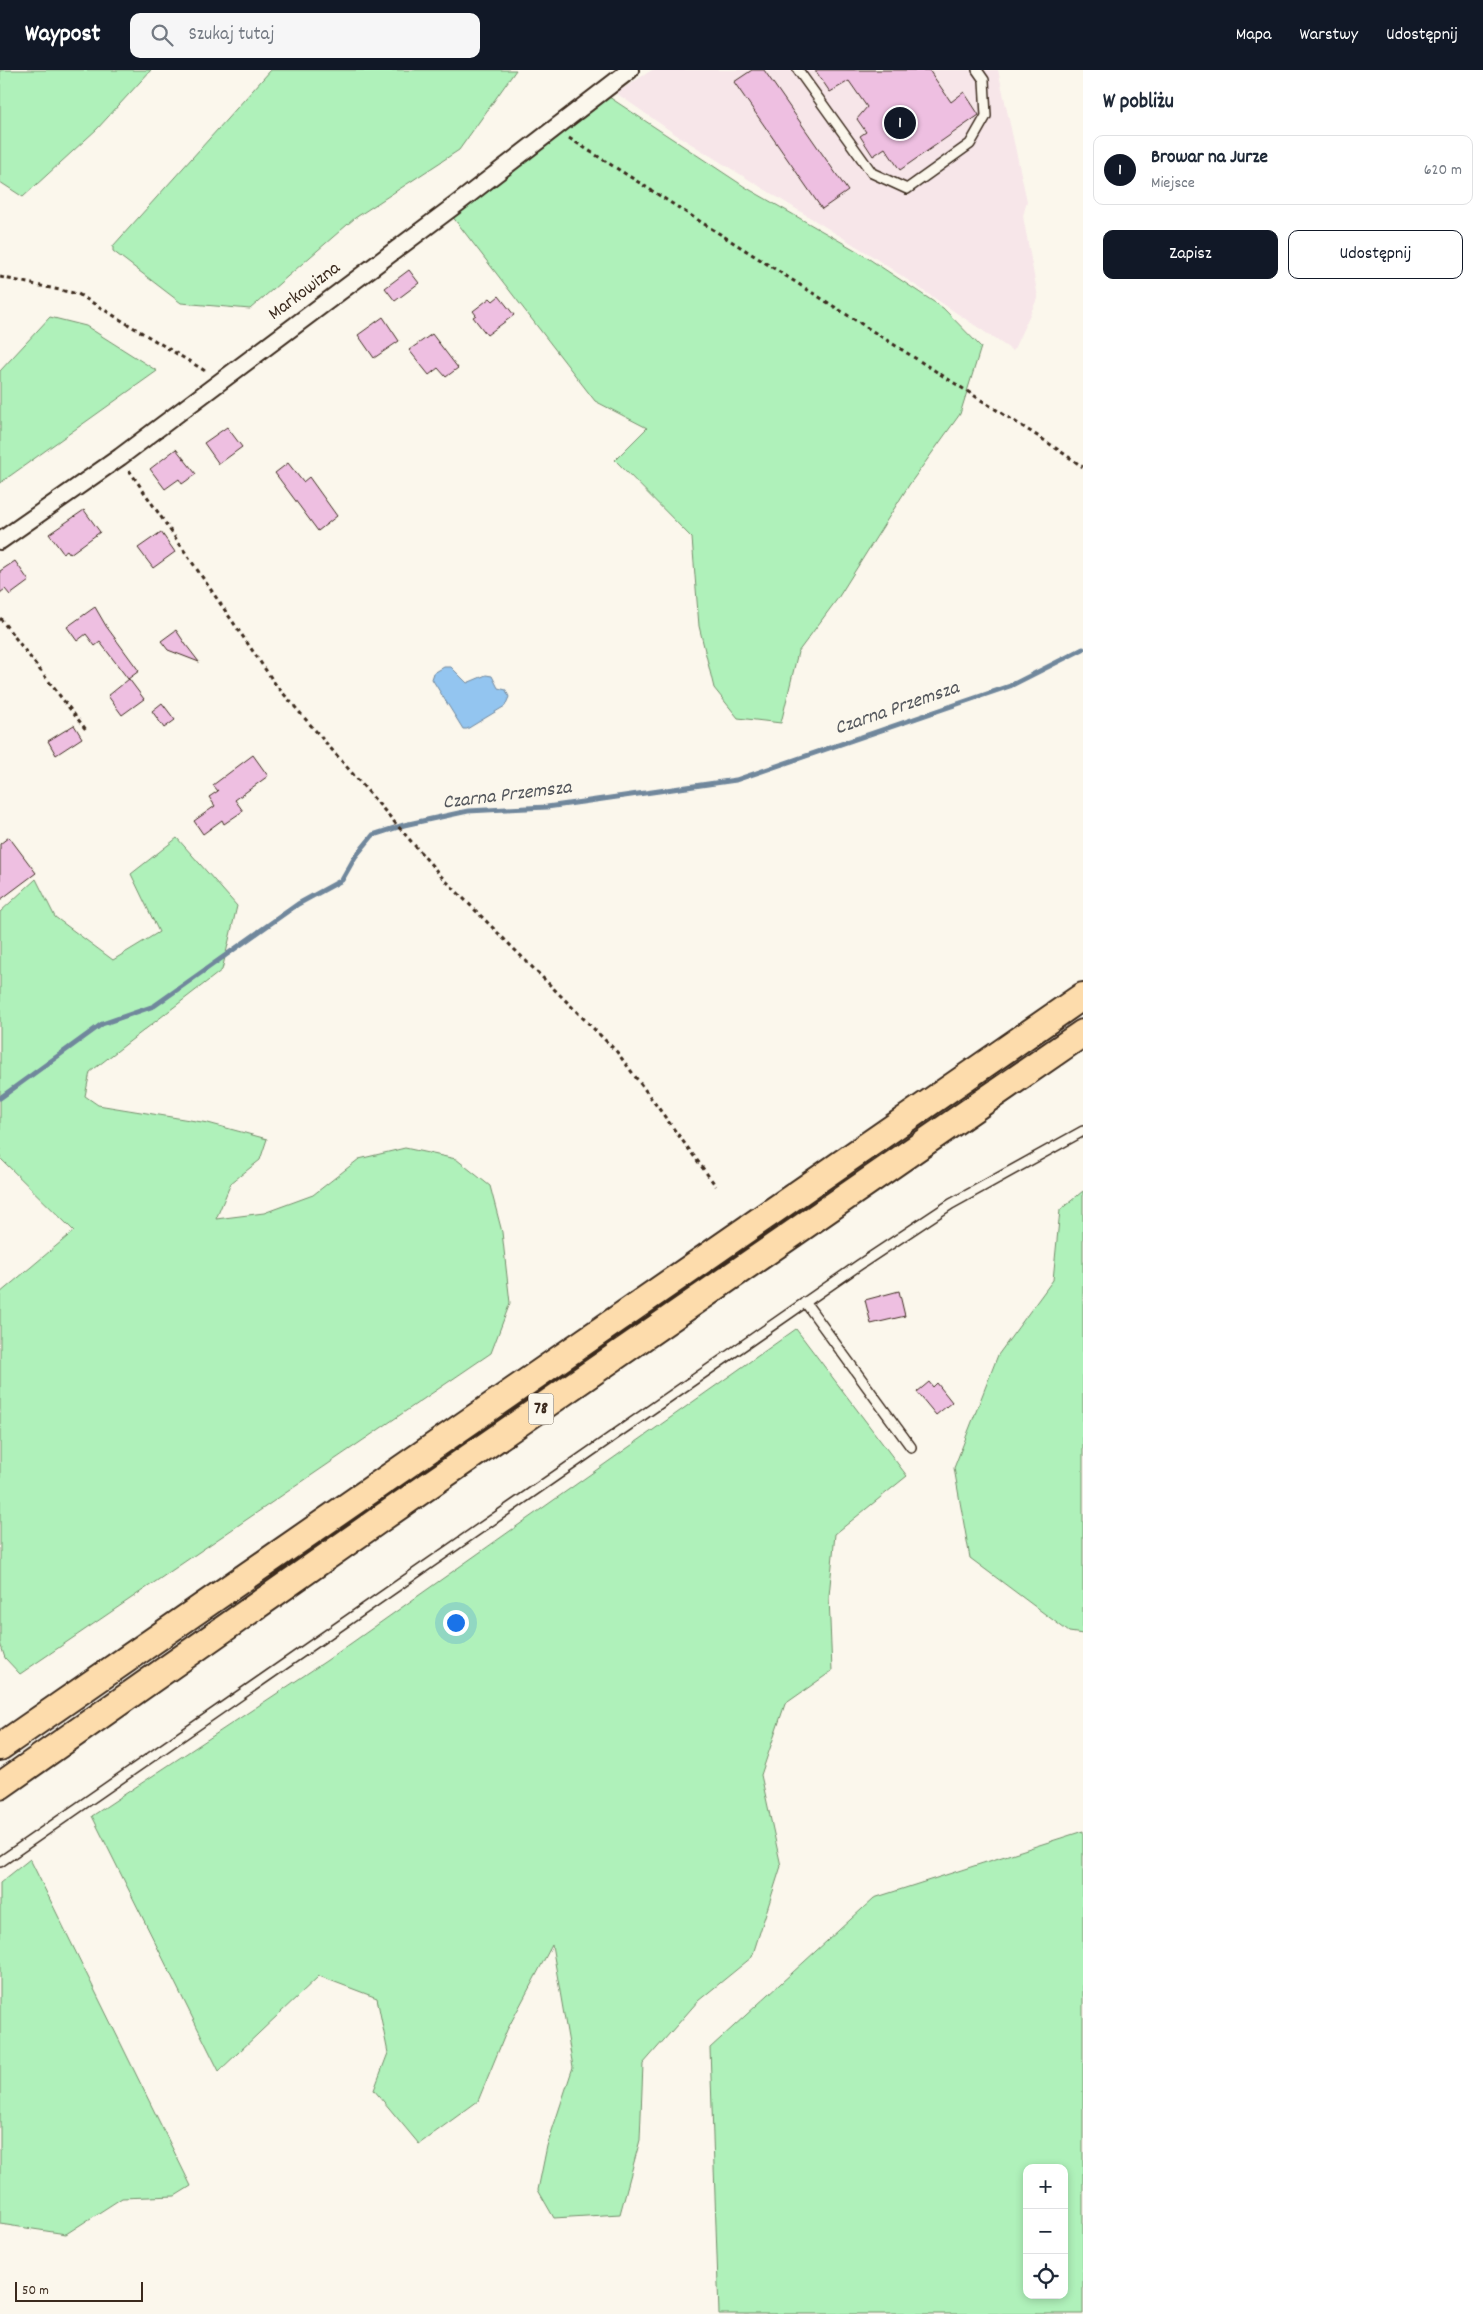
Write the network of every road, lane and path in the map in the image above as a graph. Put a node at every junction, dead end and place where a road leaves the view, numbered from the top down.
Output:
1 (630, 70) edge
2 (798, 70) edge
3 (977, 70) edge
4 (553, 128) junction
5 (0, 277) edge
6 (220, 380) junction
7 (120, 457) junction
8 (1083, 467) edge
9 (0, 541) edge
10 (0, 618) edge
11 (87, 731) dead end
12 (1083, 996) edge
13 (1083, 1033) edge
14 (1083, 1131) edge
15 (716, 1186) dead end
16 (805, 1302) junction
17 (911, 1448) dead end
18 (0, 1747) edge
19 (0, 1786) edge
20 (0, 1862) edge

1 - 4 street, Markowizna
2 - 3 lane
4 - 6 street, Markowizna
4 - 8 path
5 - 6 path
6 - 7 street, Markowizna
7 - 9 street, Markowizna
7 - 15 path
10 - 11 path
12 - 18 main road, 78
13 - 19 main road, 78
14 - 16 lane
16 - 17 lane
16 - 20 lane

